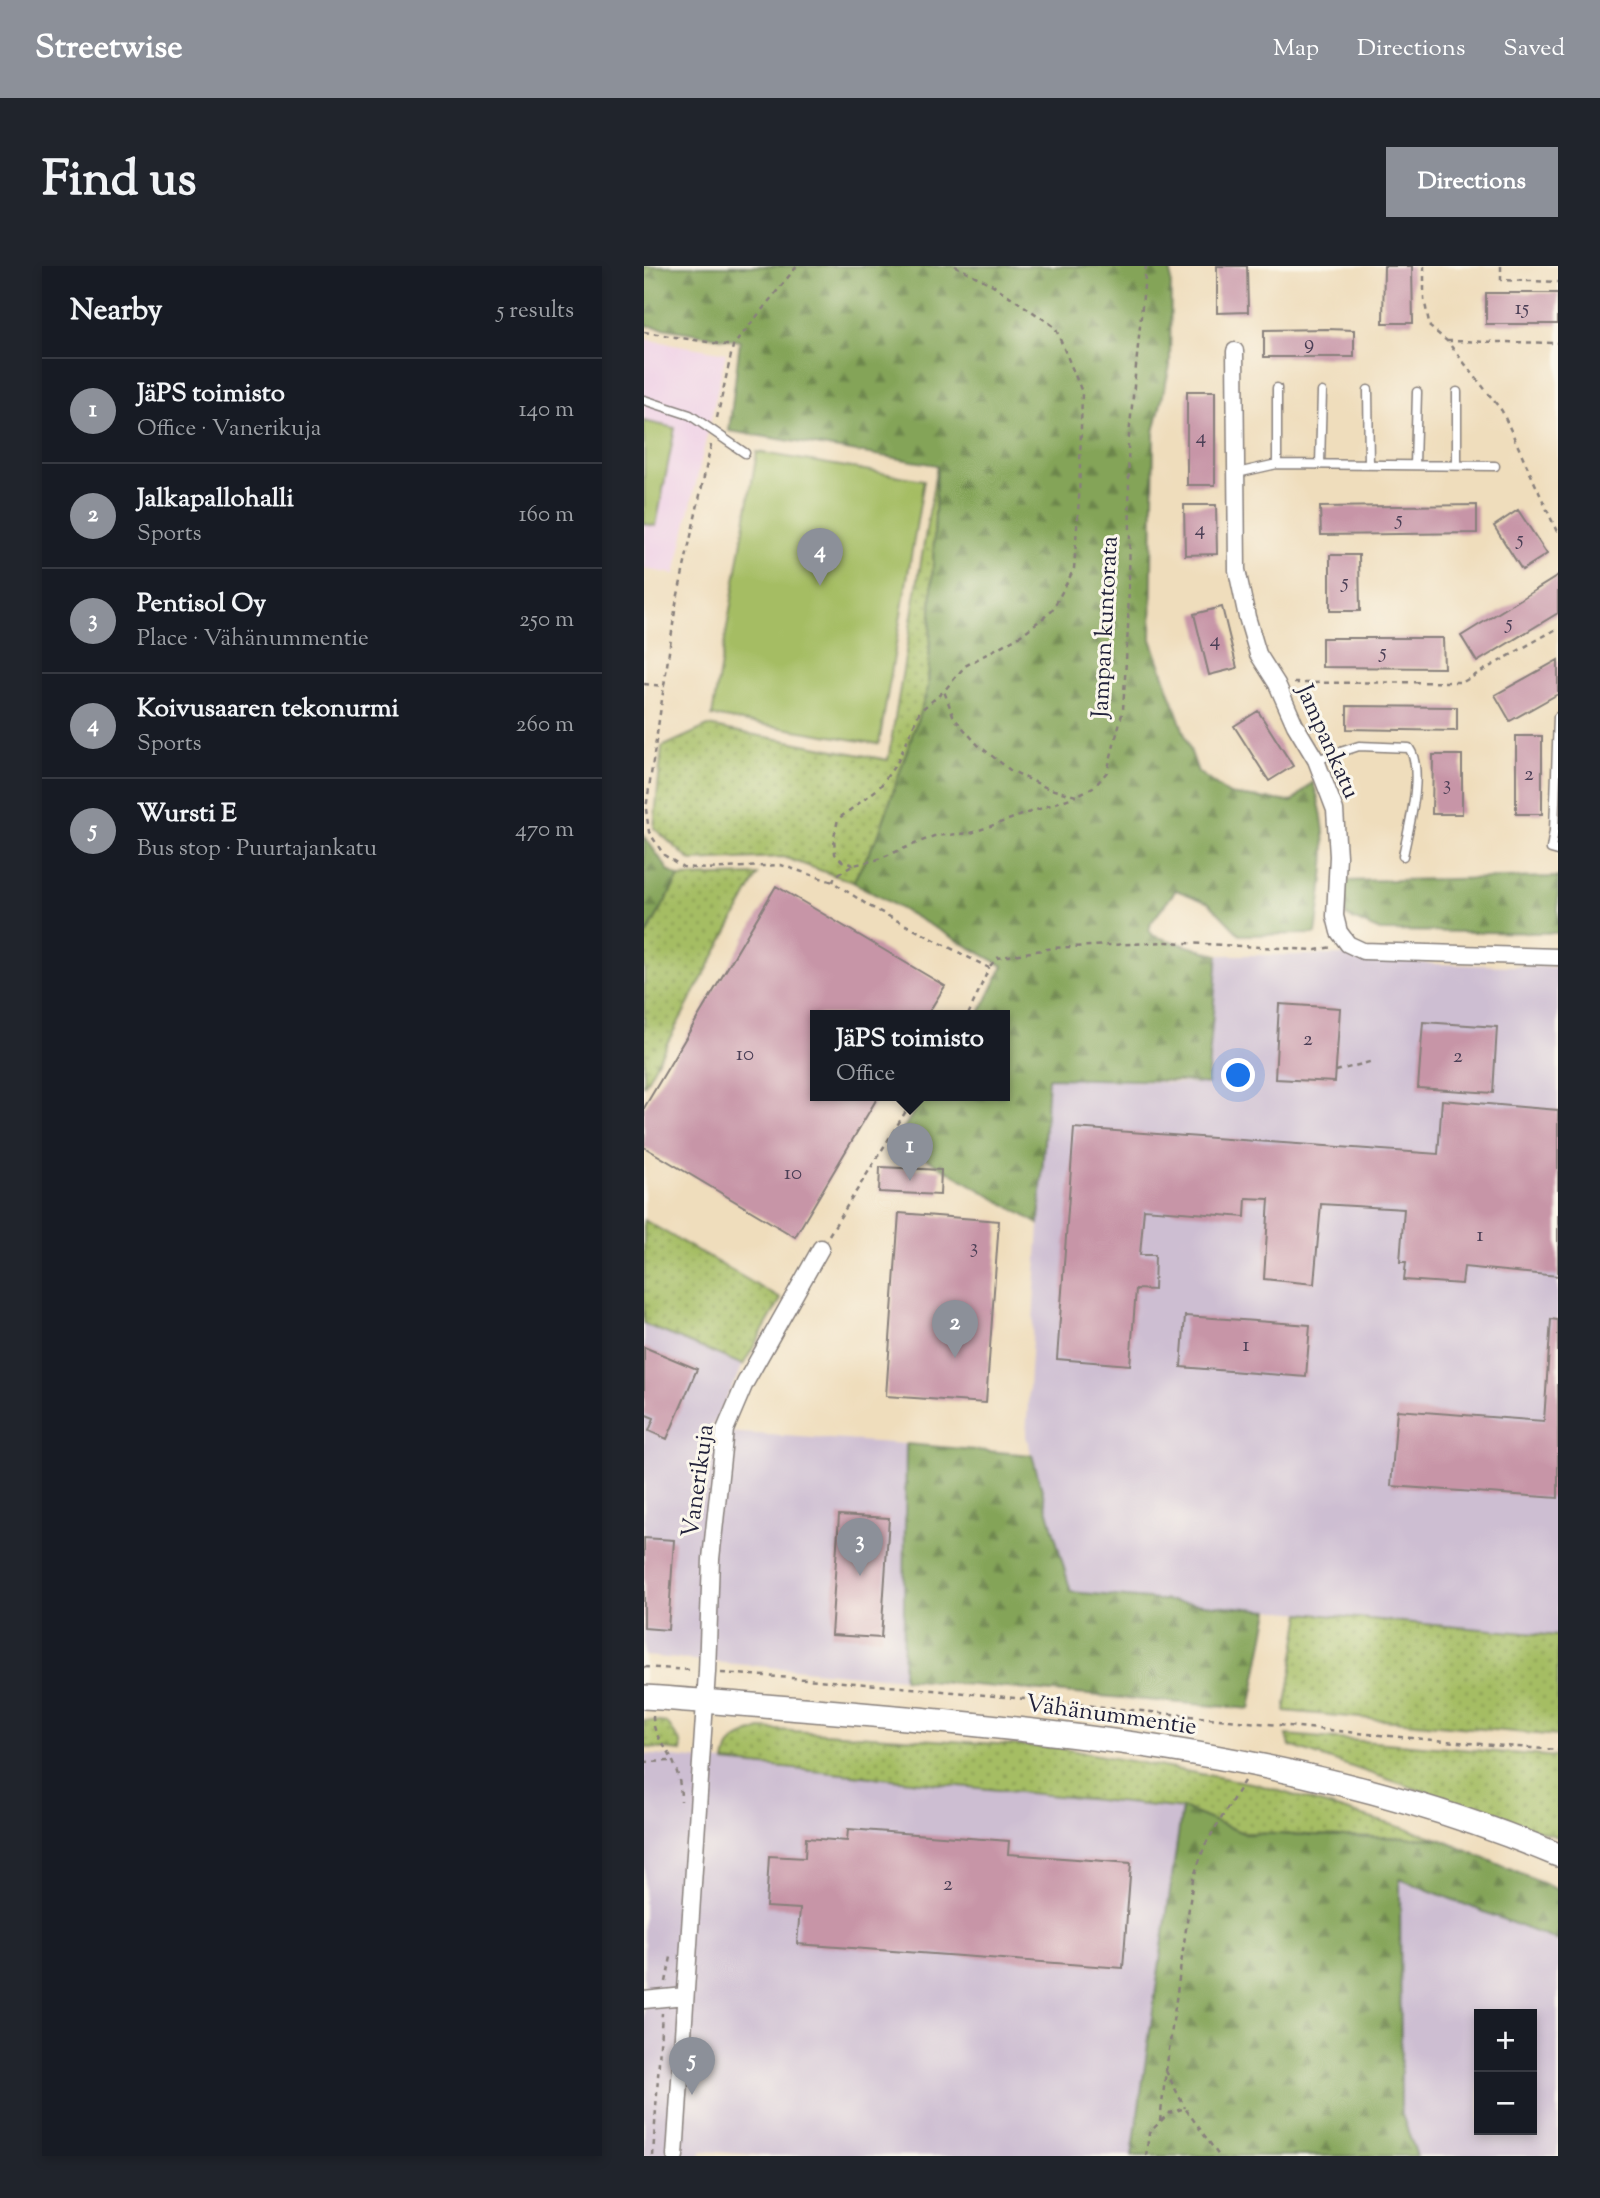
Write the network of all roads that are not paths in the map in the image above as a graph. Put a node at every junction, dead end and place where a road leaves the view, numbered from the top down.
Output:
1 (1235, 351) dead end
2 (1277, 388) dead end
3 (1368, 390) dead end
4 (1322, 392) dead end
5 (1417, 392) dead end
6 (1457, 392) dead end
7 (644, 401) edge
8 (745, 453) dead end
9 (1277, 464) junction
10 (1320, 464) junction
11 (1369, 464) junction
12 (1415, 465) junction
13 (1457, 465) junction
14 (1495, 466) dead end
15 (1237, 473) junction
16 (1558, 717) edge
17 (1316, 760) junction
18 (1558, 851) edge
19 (1403, 856) dead end
20 (1558, 957) edge
21 (821, 1248) road end
22 (649, 1697) edge
23 (704, 1701) junction
24 (1558, 1855) edge
25 (685, 1996) junction
26 (644, 2000) edge
27 (674, 2156) edge

1 - 15 street, Jampankatu
2 - 9 lane
3 - 11 lane
4 - 10 lane
5 - 12 lane
6 - 13 lane
7 - 8 lane
9 - 10 lane
9 - 15 lane
10 - 11 lane
11 - 12 lane
12 - 13 lane
13 - 14 lane
15 - 17 street, Jampankatu
16 - 18 lane
17 - 19 lane
17 - 20 street, Jampankatu
21 - 23 street, Vanerikuja
22 - 23 main road, Vähänummentie
23 - 24 main road, Vähänummentie
23 - 25 street, Vanerikuja
25 - 26 street
25 - 27 street, Vanerikuja

